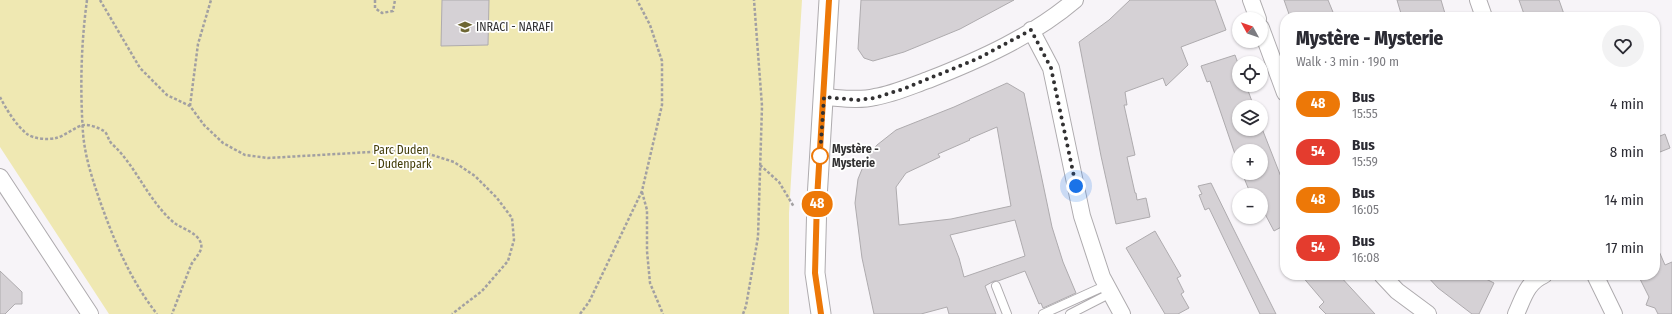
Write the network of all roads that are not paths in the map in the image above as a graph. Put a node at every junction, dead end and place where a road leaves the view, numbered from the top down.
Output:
1 (829, 0) edge
2 (1075, 0) edge
3 (1250, 0) edge
4 (1478, 0) edge
5 (1255, 12) edge
6 (1482, 12) edge
7 (1031, 30) junction
8 (1268, 47) edge
9 (1280, 79) edge
10 (824, 97) junction
11 (0, 177) edge
12 (1387, 280) edge
13 (1536, 280) edge
14 (1597, 280) edge
15 (996, 286) dead end
16 (1109, 289) junction
17 (90, 314) edge
18 (821, 314) edge
19 (1007, 314) edge
20 (1043, 314) edge
21 (1070, 314) edge
22 (1122, 314) edge
23 (1428, 314) edge
24 (1516, 314) edge
25 (1614, 314) edge

1 - 10 street
2 - 7 street
3 - 5 street
4 - 6 street
7 - 10 street
7 - 16 street
8 - 9 street
10 - 18 street
11 - 17 street
12 - 23 street
13 - 24 street
14 - 25 street
15 - 19 lane
16 - 20 lane
16 - 21 lane
16 - 22 street

